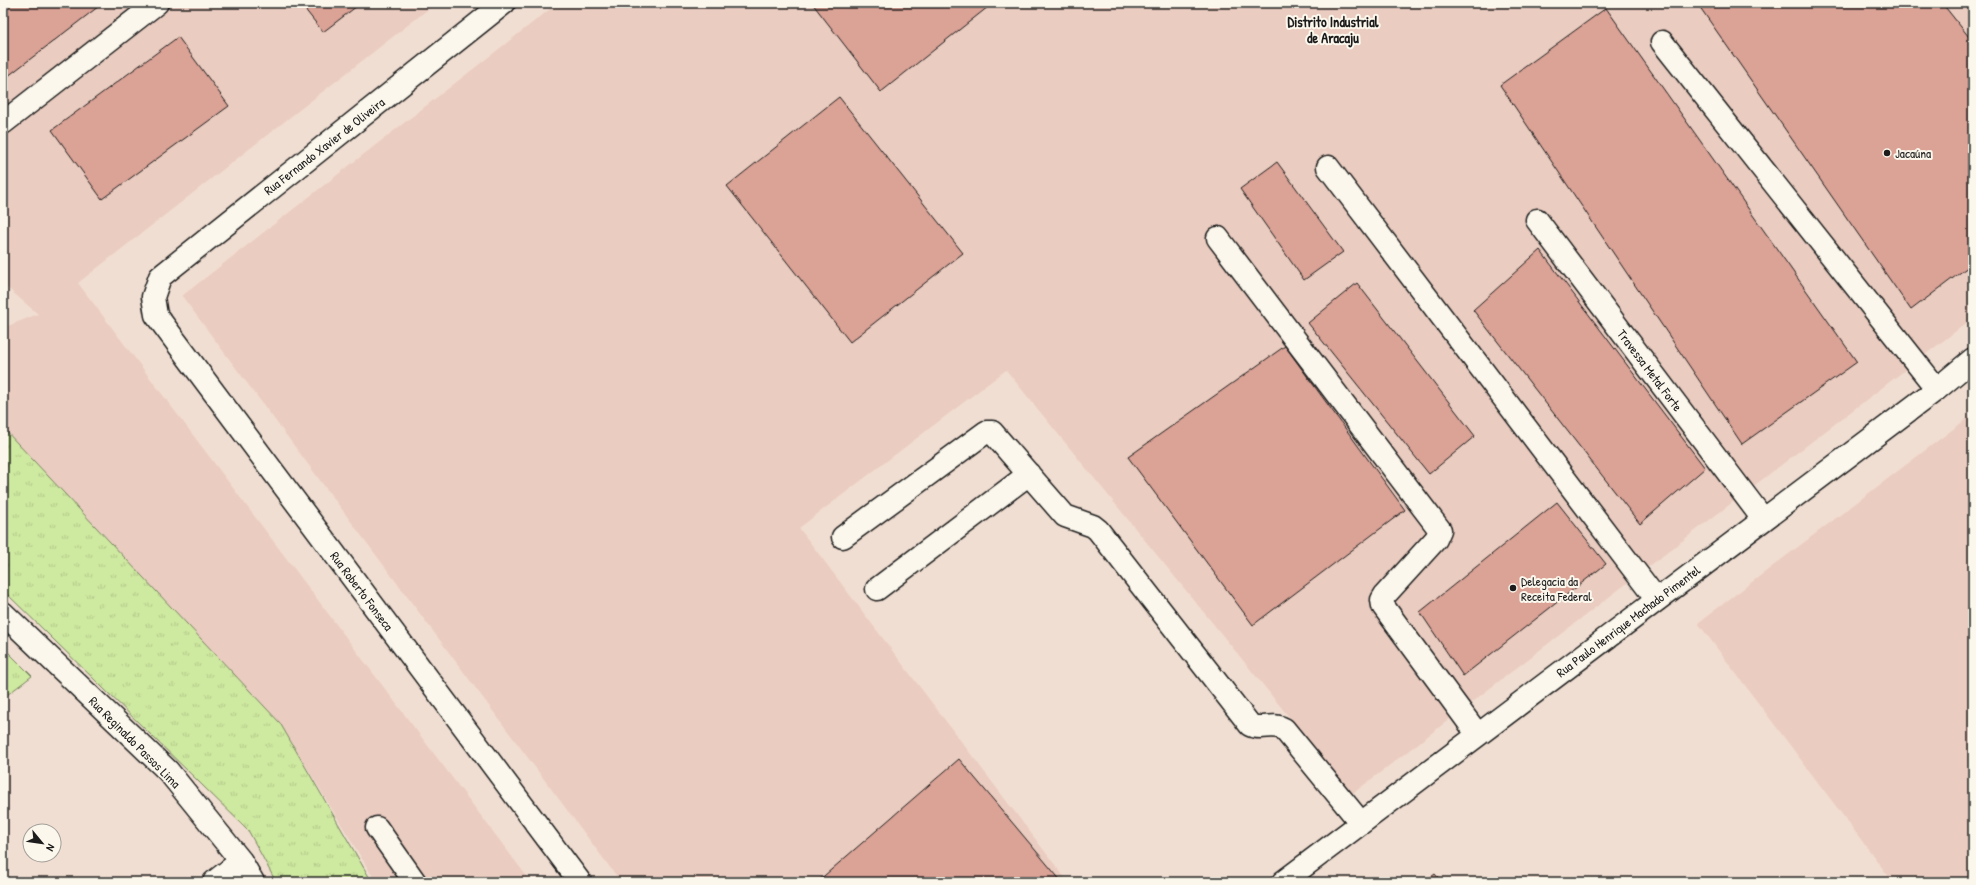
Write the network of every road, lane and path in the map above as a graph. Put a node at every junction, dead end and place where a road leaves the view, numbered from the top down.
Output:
1 (157, 3) edge
2 (504, 3) edge
3 (1662, 42) dead end
4 (3, 123) edge
5 (1328, 167) dead end
6 (1537, 220) dead end
7 (1218, 238) dead end
8 (153, 296) joint
9 (1973, 359) edge
10 (1937, 389) junction
11 (1029, 474) junction
12 (1763, 519) junction
13 (843, 537) dead end
14 (877, 589) dead end
15 (1657, 600) junction
16 (3, 613) edge
17 (1478, 734) junction
18 (1361, 823) junction
19 (377, 828) dead end
20 (241, 861) junction
21 (214, 882) edge
22 (253, 882) edge
23 (415, 882) edge
24 (580, 882) edge
25 (1283, 882) edge

1 - 4 street
2 - 8 street, Rua Fernando Xavier de Oliveira
3 - 10 street
5 - 15 street
6 - 12 street, Travessa Metal Forte
7 - 17 street
8 - 24 street, Rua Roberto Fonseca
9 - 10 street, Rua Paulo Henrique Machado Pimentel
10 - 12 street, Rua Paulo Henrique Machado Pimentel
11 - 13 street
11 - 14 street
11 - 18 street
12 - 15 street, Rua Paulo Henrique Machado Pimentel
15 - 17 street, Rua Paulo Henrique Machado Pimentel
16 - 20 street, Rua Reginaldo Passos Lima
17 - 18 street, Rua Paulo Henrique Machado Pimentel
18 - 25 street, Rua Paulo Henrique Machado Pimentel
19 - 23 street
20 - 21 street
20 - 22 street, Rua Reginaldo Passos Lima

